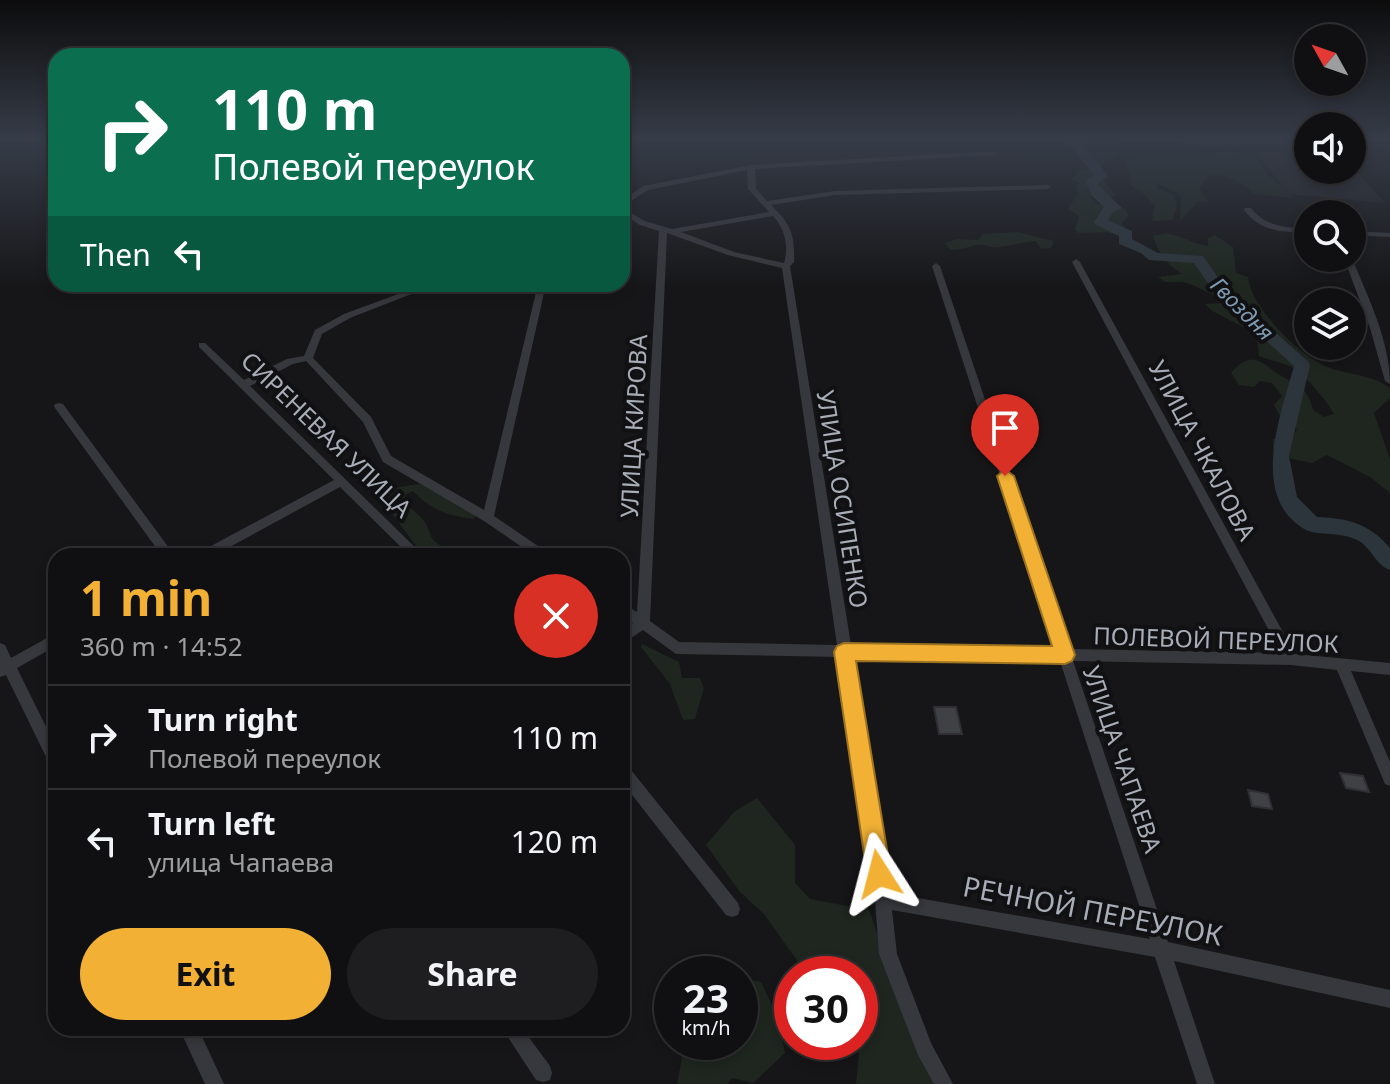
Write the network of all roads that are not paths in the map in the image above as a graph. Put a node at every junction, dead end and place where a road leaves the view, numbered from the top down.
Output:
1 (752, 189) edge
2 (991, 189) edge
3 (770, 208) junction
4 (1248, 210) dead end
5 (630, 217) edge
6 (1294, 230) edge
7 (663, 231) junction
8 (1366, 234) edge
9 (1390, 235) edge
10 (1076, 262) dead end
11 (786, 266) junction
12 (936, 266) dead end
13 (1353, 272) edge
14 (412, 292) edge
15 (540, 292) edge
16 (202, 345) dead end
17 (308, 358) junction
18 (1390, 381) edge
19 (243, 385) junction
20 (59, 406) dead end
21 (340, 482) junction
22 (488, 518) junction
23 (163, 548) edge
24 (217, 548) edge
25 (410, 548) edge
26 (532, 548) edge
27 (630, 614) edge
28 (643, 623) junction
29 (630, 632) edge
30 (48, 644) edge
31 (0, 649) edge
32 (844, 652) junction
33 (1065, 655) junction
34 (1291, 659) junction
35 (1342, 666) junction
36 (4, 669) edge
37 (1390, 669) edge
38 (48, 748) edge
39 (1390, 779) edge
40 (630, 780) edge
41 (883, 900) junction
42 (732, 909) dead end
43 (1164, 950) junction
44 (1390, 999) edge
45 (192, 1036) edge
46 (517, 1036) edge
47 (543, 1073) dead end
48 (215, 1084) edge
49 (944, 1084) edge
50 (1206, 1084) edge

1 - 3 street, УЛИЦА ОСИПЕНКО
2 - 3 street
3 - 7 street
3 - 11 street, УЛИЦА ОСИПЕНКО
4 - 6 street
5 - 7 street
7 - 11 street
7 - 28 street, УЛИЦА КИРОВА
8 - 9 street
10 - 34 street, УЛИЦА ЧКАЛОВА
11 - 32 street, УЛИЦА ОСИПЕНКО
12 - 33 street, УЛИЦА ЧАПАЕВА
13 - 18 street
14 - 17 street
15 - 22 street
16 - 19 street, СИРЕНЕВАЯ УЛИЦА
17 - 19 street
17 - 22 street
19 - 21 street, СИРЕНЕВАЯ УЛИЦА
20 - 23 street
21 - 24 street
21 - 25 street, СИРЕНЕВАЯ УЛИЦА
22 - 26 street
27 - 28 street, ПОЛЕВОЙ ПЕРЕУЛОК
28 - 29 street
28 - 32 street, ПОЛЕВОЙ ПЕРЕУЛОК
30 - 36 street
31 - 36 street
32 - 33 street, ПОЛЕВОЙ ПЕРЕУЛОК
32 - 41 street, УЛИЦА ОСИПЕНКО
33 - 34 street, ПОЛЕВОЙ ПЕРЕУЛОК
33 - 43 street, УЛИЦА ЧАПАЕВА
34 - 35 street, ПОЛЕВОЙ ПЕРЕУЛОК
35 - 37 street, ПОЛЕВОЙ ПЕРЕУЛОК
35 - 39 street
36 - 38 street
40 - 42 street
41 - 43 street, РЕЧНОЙ ПЕРЕУЛОК
41 - 49 street
43 - 44 street, РЕЧНОЙ ПЕРЕУЛОК
43 - 50 street, УЛИЦА ЧАПАЕВА
45 - 48 street
46 - 47 street

